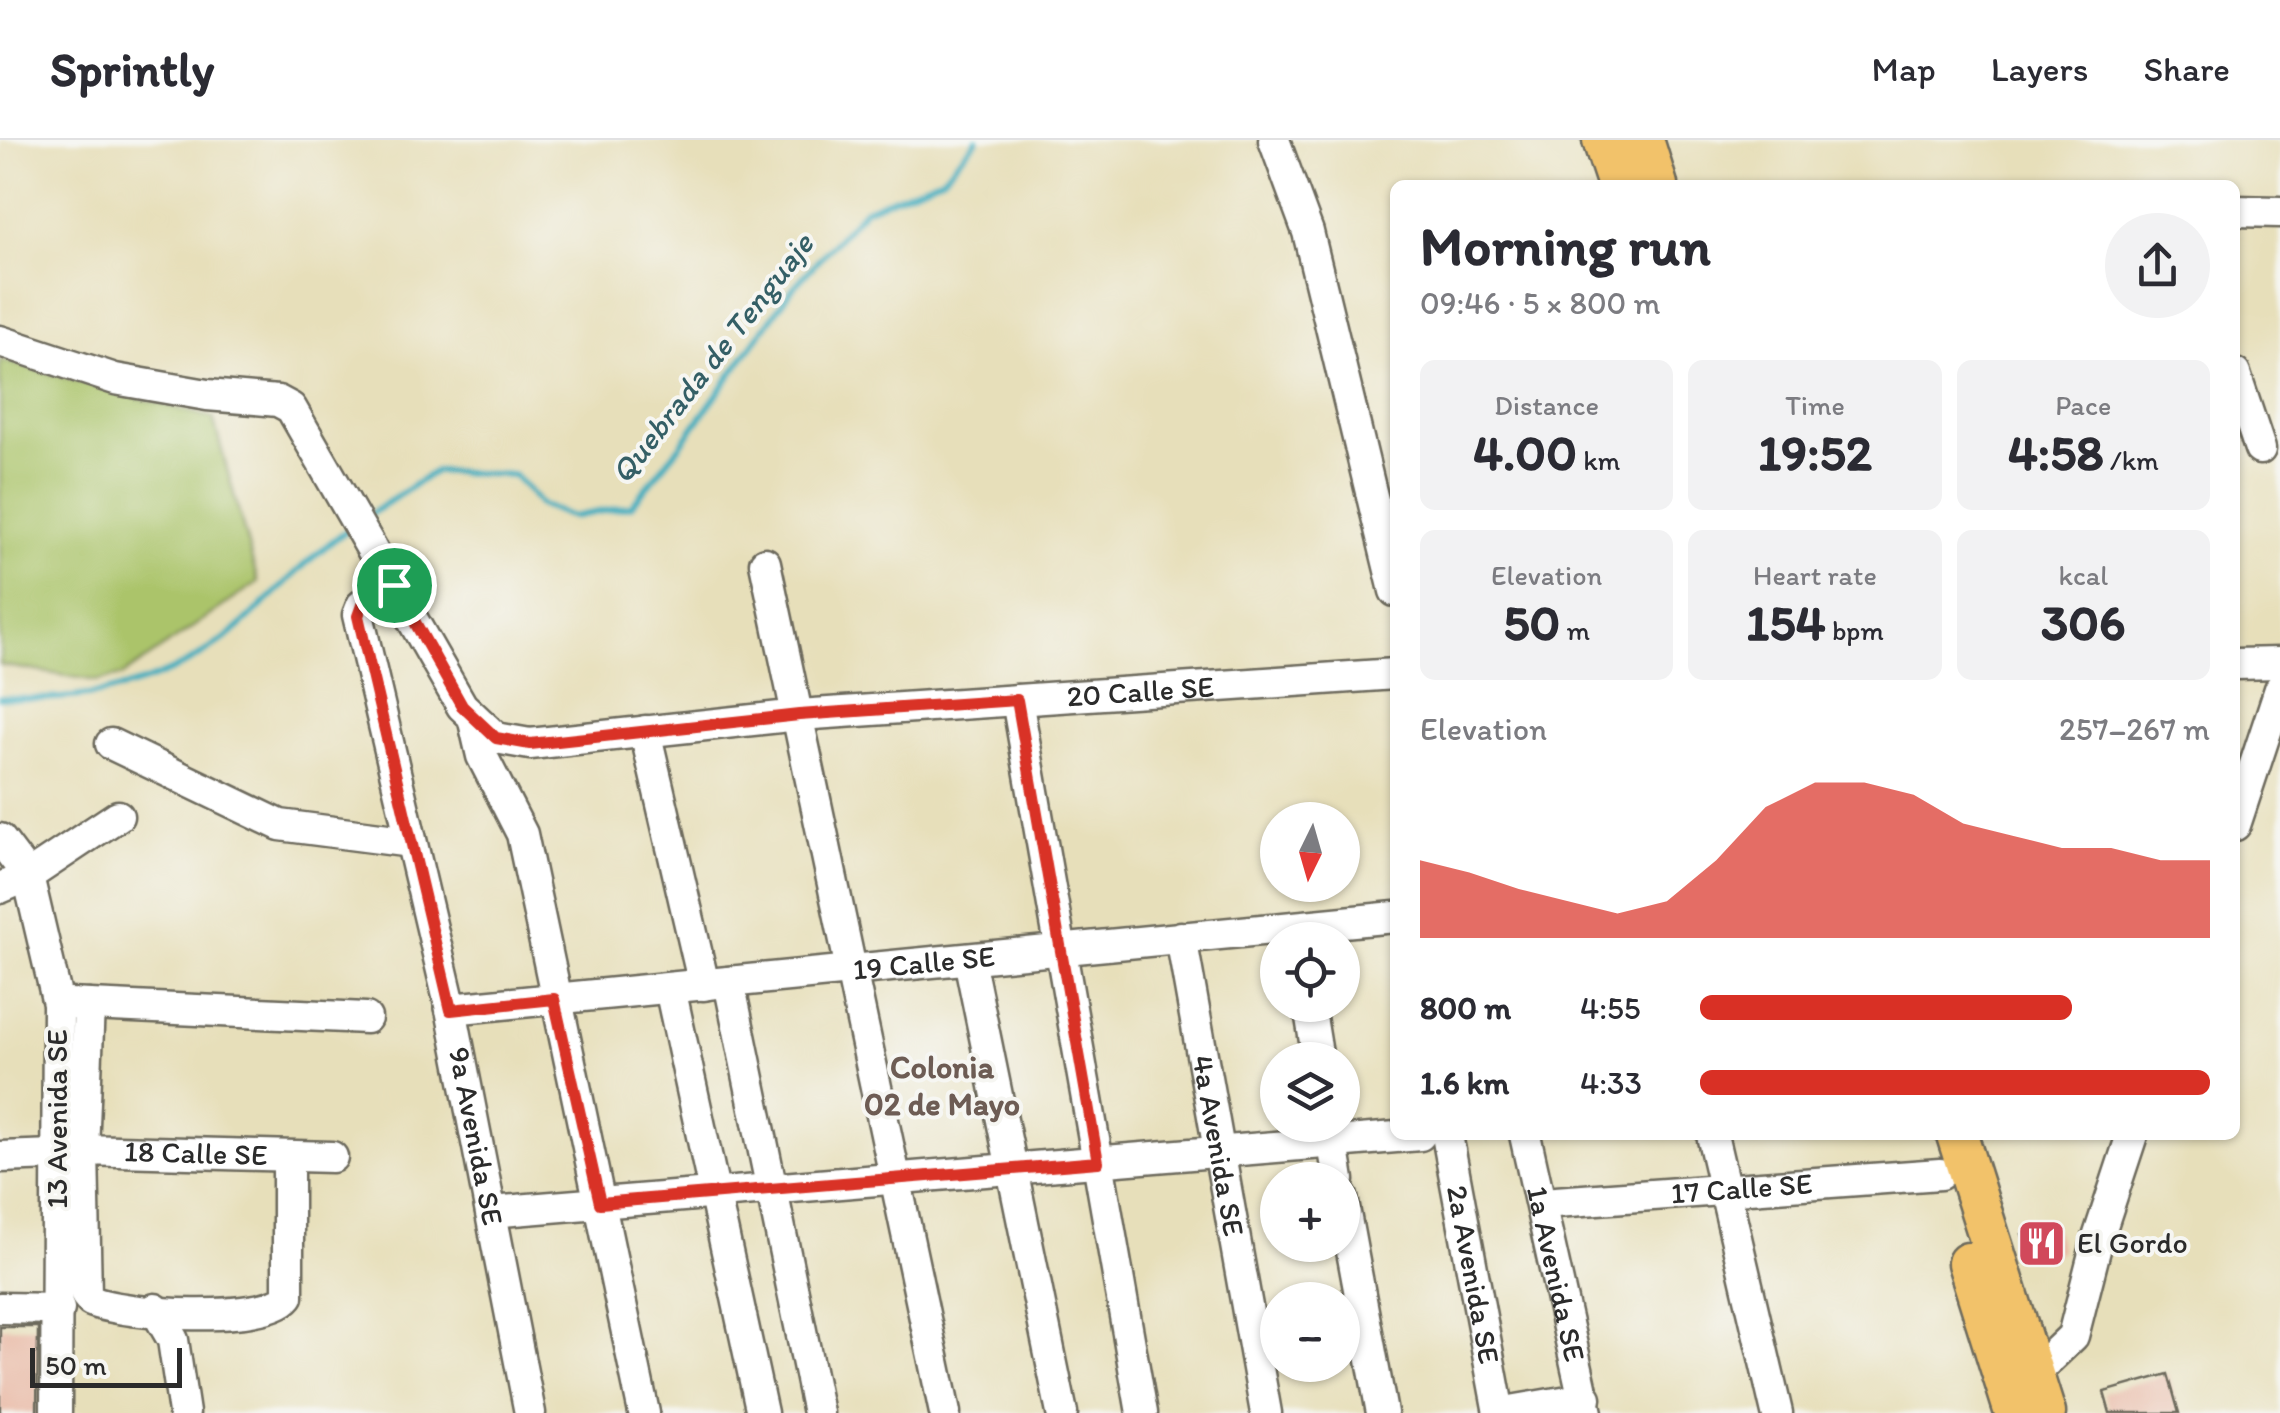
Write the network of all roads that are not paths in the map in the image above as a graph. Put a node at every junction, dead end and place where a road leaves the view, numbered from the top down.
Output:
1 (1274, 140) edge
2 (1604, 140) edge
3 (1643, 140) edge
4 (1616, 180) edge
5 (1655, 180) edge
6 (2240, 211) edge
7 (2280, 212) edge
8 (0, 342) edge
9 (2240, 391) edge
10 (2258, 450) edge
11 (765, 563) dead end
12 (1390, 569) edge
13 (394, 585) junction
14 (2280, 663) edge
15 (2240, 664) edge
16 (1390, 674) edge
17 (2280, 689) edge
18 (1017, 700) junction
19 (799, 715) junction
20 (474, 717) junction
21 (645, 732) junction
22 (111, 744) dead end
23 (2240, 810) edge
24 (118, 816) dead end
25 (0, 839) edge
26 (411, 842) junction
27 (14, 882) edge
28 (1390, 918) edge
29 (1360, 923) edge
30 (1260, 935) edge
31 (1181, 937) junction
32 (1061, 950) junction
33 (969, 959) junction
34 (850, 970) junction
35 (716, 984) junction
36 (670, 988) junction
37 (554, 999) junction
38 (58, 1004) junction
39 (89, 1005) junction
40 (451, 1010) junction
41 (366, 1018) dead end
42 (1360, 1134) edge
43 (1390, 1135) edge
44 (1448, 1140) edge
45 (1526, 1140) edge
46 (1713, 1140) edge
47 (1930, 1140) edge
48 (1959, 1140) edge
49 (2130, 1140) edge
50 (1282, 1142) edge
51 (1220, 1152) junction
52 (69, 1153) junction
53 (0, 1156) edge
54 (332, 1158) dead end
55 (288, 1159) junction
56 (1098, 1162) junction
57 (1011, 1169) junction
58 (1940, 1174) junction
59 (895, 1179) junction
60 (1726, 1188) junction
61 (772, 1189) junction
62 (716, 1194) junction
63 (1542, 1202) junction
64 (600, 1203) junction
65 (490, 1212) junction
66 (1354, 1262) edge
67 (0, 1308) edge
68 (59, 1309) junction
69 (154, 1310) junction
70 (2032, 1375) junction
71 (1586, 1406) edge
72 (56, 1413) edge
73 (184, 1413) edge
74 (530, 1413) edge
75 (644, 1413) edge
76 (762, 1413) edge
77 (818, 1413) edge
78 (944, 1413) edge
79 (1062, 1413) edge
80 (1142, 1413) edge
81 (1266, 1413) edge
82 (1382, 1413) edge
83 (1499, 1413) edge
84 (1776, 1413) edge
85 (2015, 1413) edge
86 (2045, 1413) edge

1 - 12 street
2 - 4 main road
3 - 5 main road
6 - 7 street
8 - 13 street
9 - 10 street
11 - 19 street
13 - 20 street
13 - 26 street, 9a Avenida SE
14 - 15 street
16 - 18 street, 20 Calle SE
17 - 23 street
18 - 19 street, 20 Calle SE
18 - 32 street
19 - 21 street, 20 Calle SE
19 - 34 street
20 - 21 street, 20 Calle SE
20 - 37 street
21 - 35 street
22 - 26 street
24 - 27 street
25 - 27 street, 13 Avenida SE
26 - 40 street, 9a Avenida SE
27 - 38 street, 13 Avenida SE
28 - 29 street, 19 Calle SE
30 - 31 street, 19 Calle SE
31 - 32 street, 19 Calle SE
31 - 51 street, 4a Avenida SE
32 - 33 street, 19 Calle SE
32 - 56 street
33 - 34 street, 19 Calle SE
33 - 57 street
34 - 35 street, 19 Calle SE
34 - 59 street
35 - 36 street, 19 Calle SE
35 - 61 street
36 - 37 street, 19 Calle SE
36 - 62 street
37 - 40 street, 19 Calle SE
37 - 64 street
38 - 39 street
38 - 52 street, 13 Avenida SE
39 - 41 street
39 - 52 street, 18 Calle SE
40 - 65 street, 9a Avenida SE
42 - 43 street
44 - 83 street, 2a Avenida SE
45 - 63 street, 1a Avenida SE
46 - 60 street
47 - 58 main road
48 - 70 main road
49 - 70 street
50 - 51 street
51 - 56 street
51 - 81 street, 4a Avenida SE
52 - 53 street, 18 Calle SE
52 - 55 street, 18 Calle SE
52 - 68 street, 13 Avenida SE
52 - 69 street
54 - 55 street, 18 Calle SE
55 - 69 street
56 - 57 street
56 - 80 street
57 - 59 street
57 - 79 street
58 - 60 street, 17 Calle SE
58 - 85 main road
59 - 61 street
59 - 78 street
60 - 63 street, 17 Calle SE
60 - 84 street
61 - 62 street
61 - 77 street
62 - 64 street
62 - 76 street
63 - 71 street, 1a Avenida SE
64 - 65 street
64 - 75 street
65 - 74 street, 9a Avenida SE
66 - 82 street
67 - 68 street
68 - 72 street, 13 Avenida SE
69 - 73 street
70 - 86 main road
71 - 83 street

